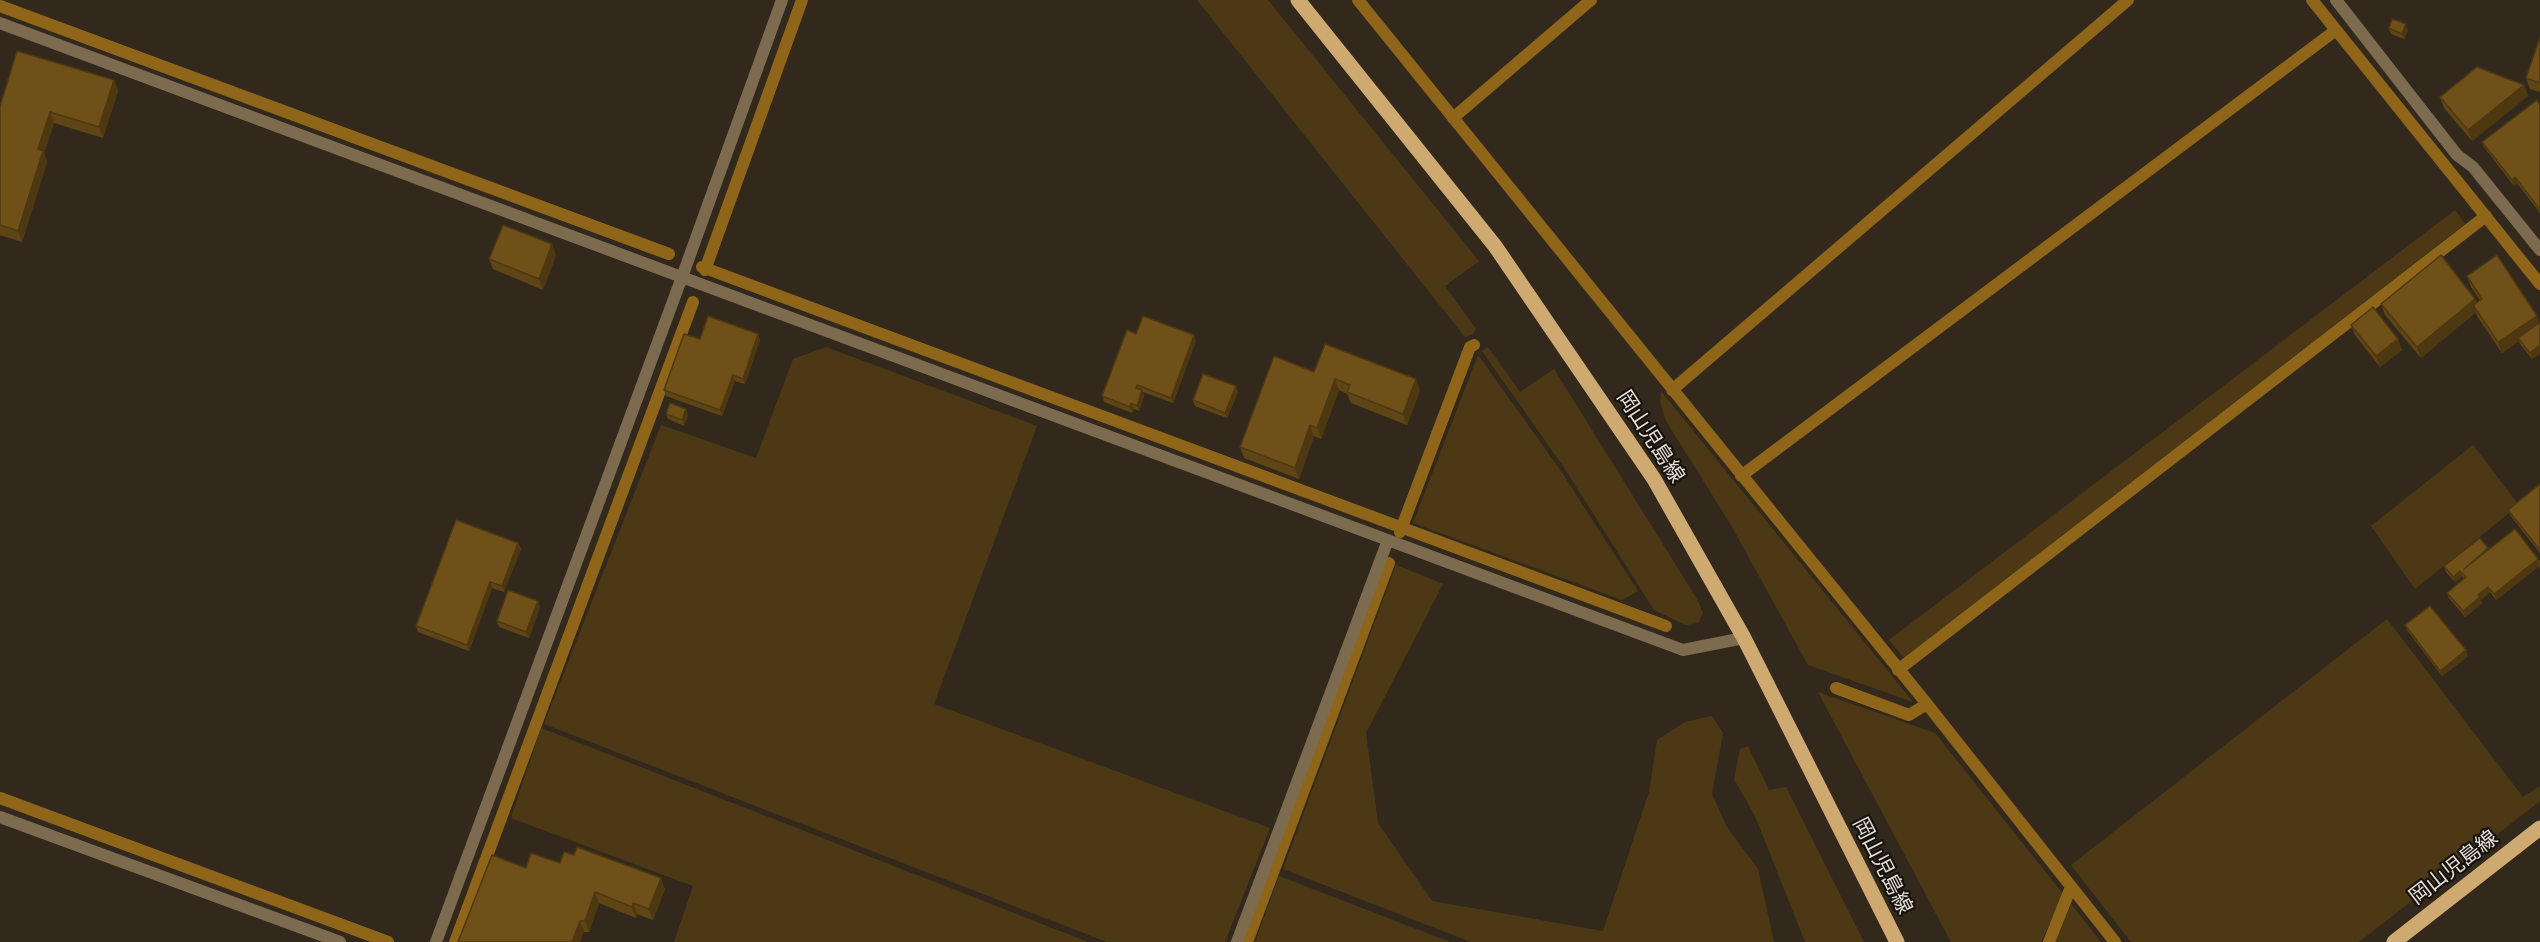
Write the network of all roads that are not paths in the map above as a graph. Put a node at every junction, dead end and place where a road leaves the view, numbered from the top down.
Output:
1 (782, 0) edge
2 (1298, 0) edge
3 (2336, 0) edge
4 (0, 23) edge
5 (2540, 250) edge
6 (682, 278) junction
7 (1389, 540) junction
8 (1744, 638) junction
9 (0, 817) edge
10 (2540, 828) edge
11 (340, 942) edge
12 (436, 942) edge
13 (1237, 942) edge
14 (1897, 942) edge
15 (2394, 942) edge

1 - 6 street
2 - 8 main road, 岡山児島線
3 - 5 street
4 - 6 street
6 - 7 street
6 - 12 street
7 - 8 street
7 - 13 street
8 - 14 main road, 岡山児島線
9 - 11 street
10 - 15 main road, 岡山児島線

